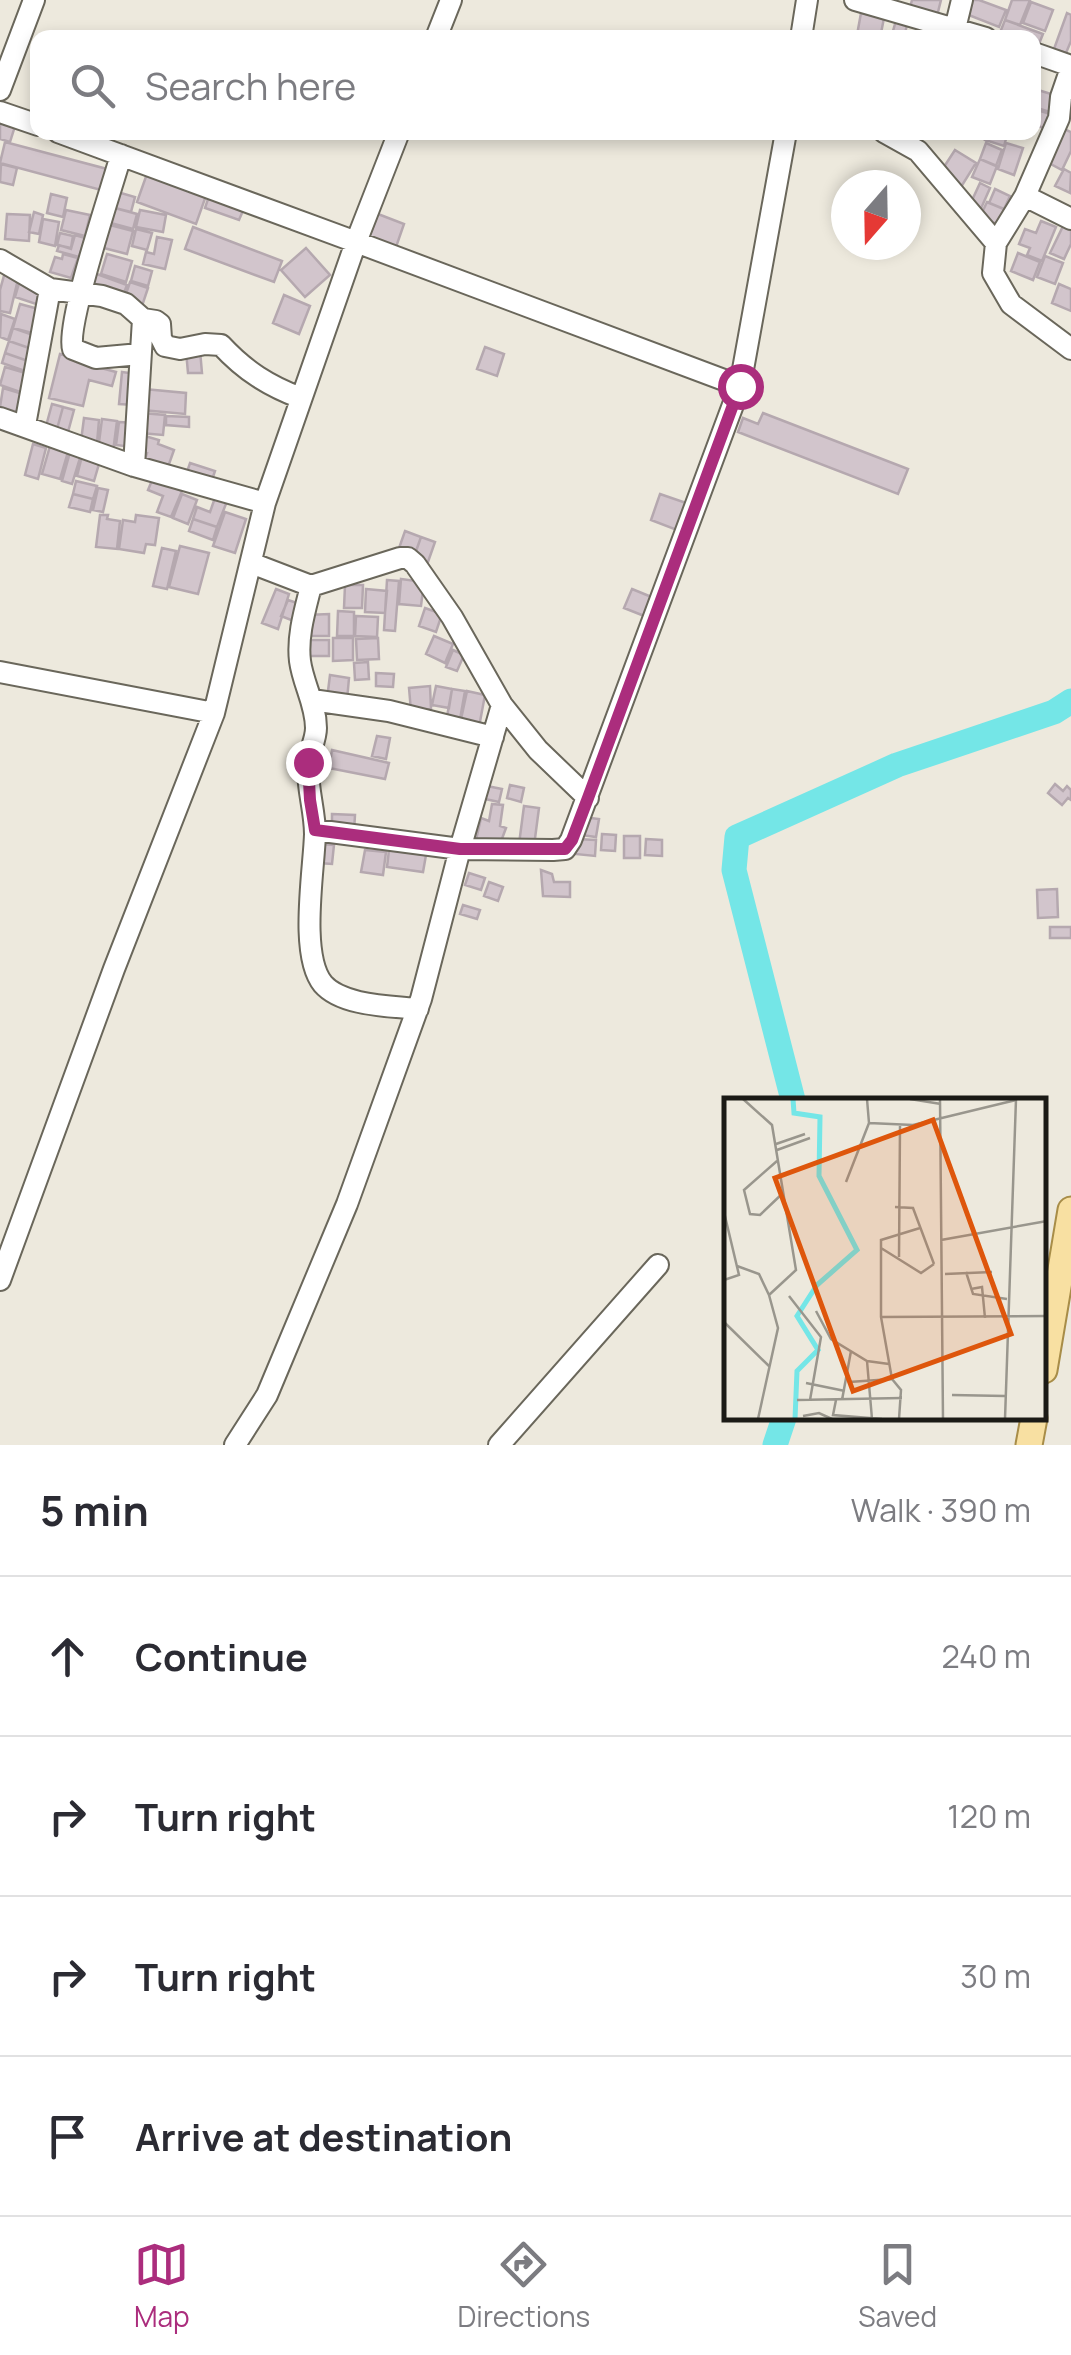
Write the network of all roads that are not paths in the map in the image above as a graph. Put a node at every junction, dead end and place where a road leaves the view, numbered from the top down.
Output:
1 (34, 0) edge
2 (451, 0) edge
3 (807, 0) edge
4 (858, 0) edge
5 (962, 0) edge
6 (439, 30) edge
7 (802, 30) edge
8 (948, 30) edge
9 (954, 30) edge
10 (1041, 56) edge
11 (1071, 67) edge
12 (0, 90) edge
13 (0, 112) edge
14 (1065, 121) edge
15 (30, 123) edge
16 (80, 140) edge
17 (396, 140) edge
18 (785, 140) edge
19 (921, 142) edge
20 (121, 155) junction
21 (1026, 196) junction
22 (1071, 218) edge
23 (356, 242) junction
24 (996, 243) junction
25 (0, 260) edge
26 (50, 290) junction
27 (80, 293) junction
28 (142, 319) junction
29 (1071, 349) edge
30 (140, 354) junction
31 (740, 386) junction
32 (301, 398) junction
33 (0, 418) edge
34 (25, 425) junction
35 (134, 466) junction
36 (264, 503) junction
37 (252, 564) junction
38 (311, 586) junction
39 (0, 672) edge
40 (312, 700) junction
41 (502, 705) junction
42 (214, 714) junction
43 (493, 737) junction
44 (588, 798) junction
45 (315, 830) junction
46 (460, 849) junction
47 (418, 1008) junction
48 (1071, 1210) edge
49 (658, 1265) dead end
50 (0, 1280) edge
51 (1060, 1339) edge
52 (1046, 1366) edge
53 (1034, 1420) edge
54 (236, 1445) edge
55 (499, 1445) edge
56 (1028, 1445) edge

1 - 12 street
2 - 6 street
3 - 7 street
4 - 8 street
5 - 9 street
10 - 11 street
11 - 14 street
13 - 15 street
14 - 21 street
16 - 20 street
17 - 23 street
18 - 31 street
19 - 24 street
20 - 23 street
20 - 27 street
21 - 22 street
21 - 24 street
23 - 31 street
23 - 32 street
24 - 29 street
25 - 26 street
26 - 27 street
26 - 34 street
27 - 28 street
27 - 30 street
28 - 30 street
28 - 32 street
30 - 35 street
31 - 44 street
32 - 36 street
33 - 34 street
34 - 35 street
35 - 36 street
36 - 37 street
37 - 38 street
37 - 42 street
38 - 40 street
38 - 41 street
39 - 42 street
40 - 43 street
40 - 45 street
41 - 43 street
41 - 44 street
42 - 50 street
43 - 46 street
44 - 46 street
45 - 46 street
45 - 47 street
46 - 47 street
47 - 54 street
48 - 51 main road
49 - 55 street
51 - 52 main road
53 - 56 main road

